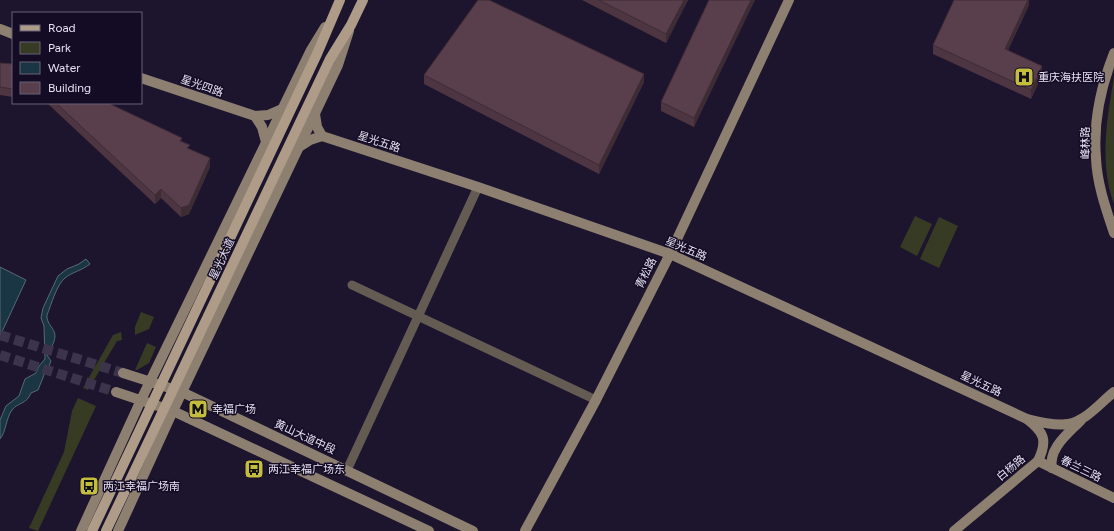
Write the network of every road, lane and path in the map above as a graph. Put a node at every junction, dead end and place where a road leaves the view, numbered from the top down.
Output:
1 (340, 0) edge
2 (363, 0) edge
3 (789, 0) edge
4 (335, 12) junction
5 (351, 25) junction
6 (0, 30) edge
7 (12, 34) edge
8 (1114, 53) edge
9 (142, 78) edge
10 (282, 109) junction
11 (315, 114) junction
12 (255, 116) junction
13 (322, 136) junction
14 (266, 142) junction
15 (299, 147) junction
16 (478, 187) junction
17 (1114, 233) edge
18 (670, 254) junction
19 (352, 285) dead end
20 (419, 318) junction
21 (123, 373) tunnel mouth
22 (150, 382) junction
23 (116, 392) tunnel mouth
24 (182, 392) junction
25 (1114, 392) edge
26 (141, 400) junction
27 (596, 400) junction
28 (173, 411) junction
29 (1083, 418) junction
30 (1027, 419) junction
31 (1038, 461) junction
32 (1052, 468) junction
33 (347, 470) junction
34 (1114, 498) edge
35 (81, 531) edge
36 (92, 531) edge
37 (106, 531) edge
38 (118, 531) edge
39 (429, 531) edge
40 (473, 531) edge
41 (525, 531) edge
42 (954, 531) edge

1 - 4 main road, 星光大道
2 - 5 main road, 星光大道
3 - 18 street, 青松路
4 - 10 street
4 - 36 main road, 星光大道
5 - 11 street
5 - 37 main road, 星光大道
6 - 7 street
8 - 17 street, 峰林路
9 - 12 street, 星光四路
10 - 12 street
10 - 14 street
11 - 13 street
11 - 15 street
12 - 14 street
13 - 15 street
13 - 16 street, 星光五路
14 - 22 street
15 - 24 street
16 - 18 street, 星光五路
16 - 20 street
18 - 27 street, 青松路
18 - 30 street, 星光五路
19 - 20 street
20 - 27 street
20 - 33 street
21 - 22 street, 黄山大道中段
22 - 24 street, 黄山大道中段
22 - 26 street
23 - 26 street
24 - 28 street
24 - 33 street, 黄山大道中段
25 - 29 street
26 - 28 street
26 - 35 street
27 - 41 street, 青松路
28 - 38 street
28 - 39 street
29 - 30 street
29 - 32 street
30 - 31 street, 白杨路
31 - 32 street, 春兰三路
31 - 42 street, 白杨路
32 - 34 street, 春兰三路
33 - 40 street, 黄山大道中段

